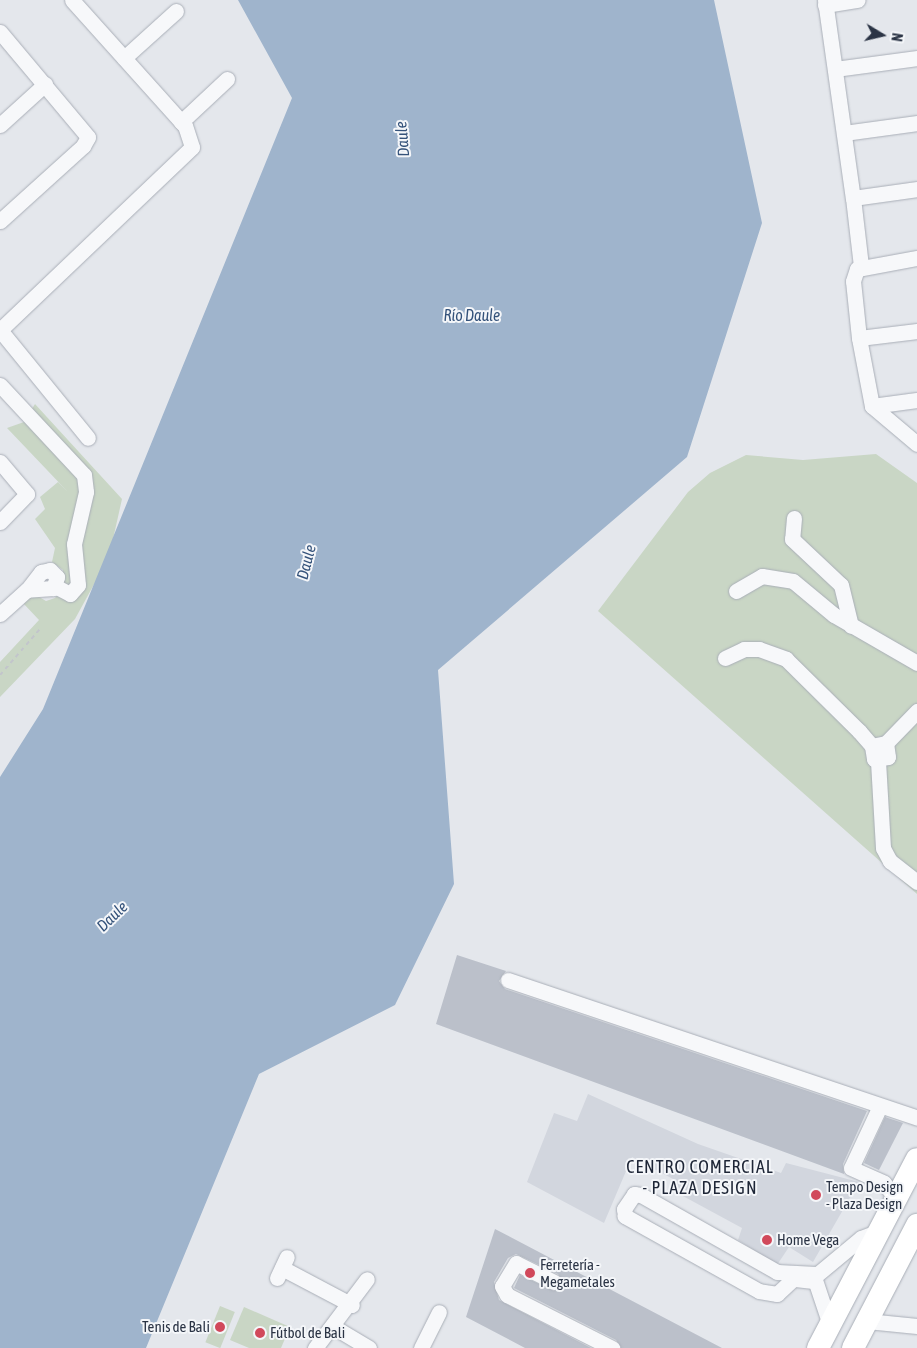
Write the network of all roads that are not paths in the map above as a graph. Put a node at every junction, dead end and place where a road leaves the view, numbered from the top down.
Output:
1 (72, 0) edge
2 (858, 0) edge
3 (825, 2) edge
4 (176, 11) dead end
5 (0, 32) edge
6 (124, 58) junction
7 (917, 58) edge
8 (835, 69) junction
9 (227, 79) dead end
10 (45, 84) junction
11 (182, 122) junction
12 (917, 123) edge
13 (0, 125) edge
14 (844, 133) junction
15 (917, 189) edge
16 (853, 198) junction
17 (0, 221) edge
18 (917, 258) edge
19 (861, 266) junction
20 (0, 330) edge
21 (917, 331) edge
22 (859, 338) junction
23 (0, 385) edge
24 (917, 400) edge
25 (872, 406) junction
26 (88, 438) dead end
27 (917, 444) edge
28 (0, 462) edge
29 (794, 518) dead end
30 (0, 522) edge
31 (736, 591) dead end
32 (0, 614) edge
33 (851, 626) junction
34 (725, 658) dead end
35 (917, 663) edge
36 (917, 711) edge
37 (879, 744) junction
38 (917, 882) edge
39 (508, 980) dead end
40 (880, 1106) junction
41 (917, 1118) edge
42 (917, 1159) edge
43 (906, 1189) edge
44 (917, 1225) edge
45 (879, 1231) junction
46 (714, 1236) junction
47 (701, 1259) junction
48 (282, 1268) dead end
49 (790, 1277) junction
50 (814, 1278) junction
51 (367, 1279) dead end
52 (554, 1282) dead end
53 (352, 1305) junction
54 (439, 1312) dead end
55 (867, 1321) junction
56 (830, 1324) junction
57 (332, 1326) junction
58 (917, 1326) edge
59 (361, 1347) edge
60 (315, 1348) edge
61 (421, 1348) edge
62 (612, 1348) edge
63 (818, 1348) edge
64 (853, 1348) edge

1 - 6 street
2 - 3 street
3 - 8 street
4 - 6 street
5 - 10 street
6 - 11 street
7 - 8 street
8 - 14 street
9 - 11 street
10 - 13 street
10 - 17 street
11 - 20 street
12 - 14 street
14 - 16 street
15 - 16 street
16 - 19 street
18 - 19 street
19 - 22 street
20 - 26 street
21 - 22 street
22 - 25 street
23 - 32 street
24 - 25 street
25 - 27 street
28 - 30 street
29 - 33 street
31 - 33 street
33 - 35 street
34 - 37 street
36 - 37 street
37 - 38 street
39 - 40 street
40 - 41 street
40 - 43 street
42 - 43 highway
43 - 45 highway
44 - 55 highway
45 - 50 street
45 - 56 highway
46 - 47 street
46 - 47 street
46 - 49 street
47 - 49 street
48 - 53 street
49 - 50 street
50 - 56 street
51 - 53 street
52 - 62 street
53 - 57 street
54 - 61 street
55 - 58 street
55 - 64 highway
56 - 63 highway
57 - 59 street
57 - 60 street

